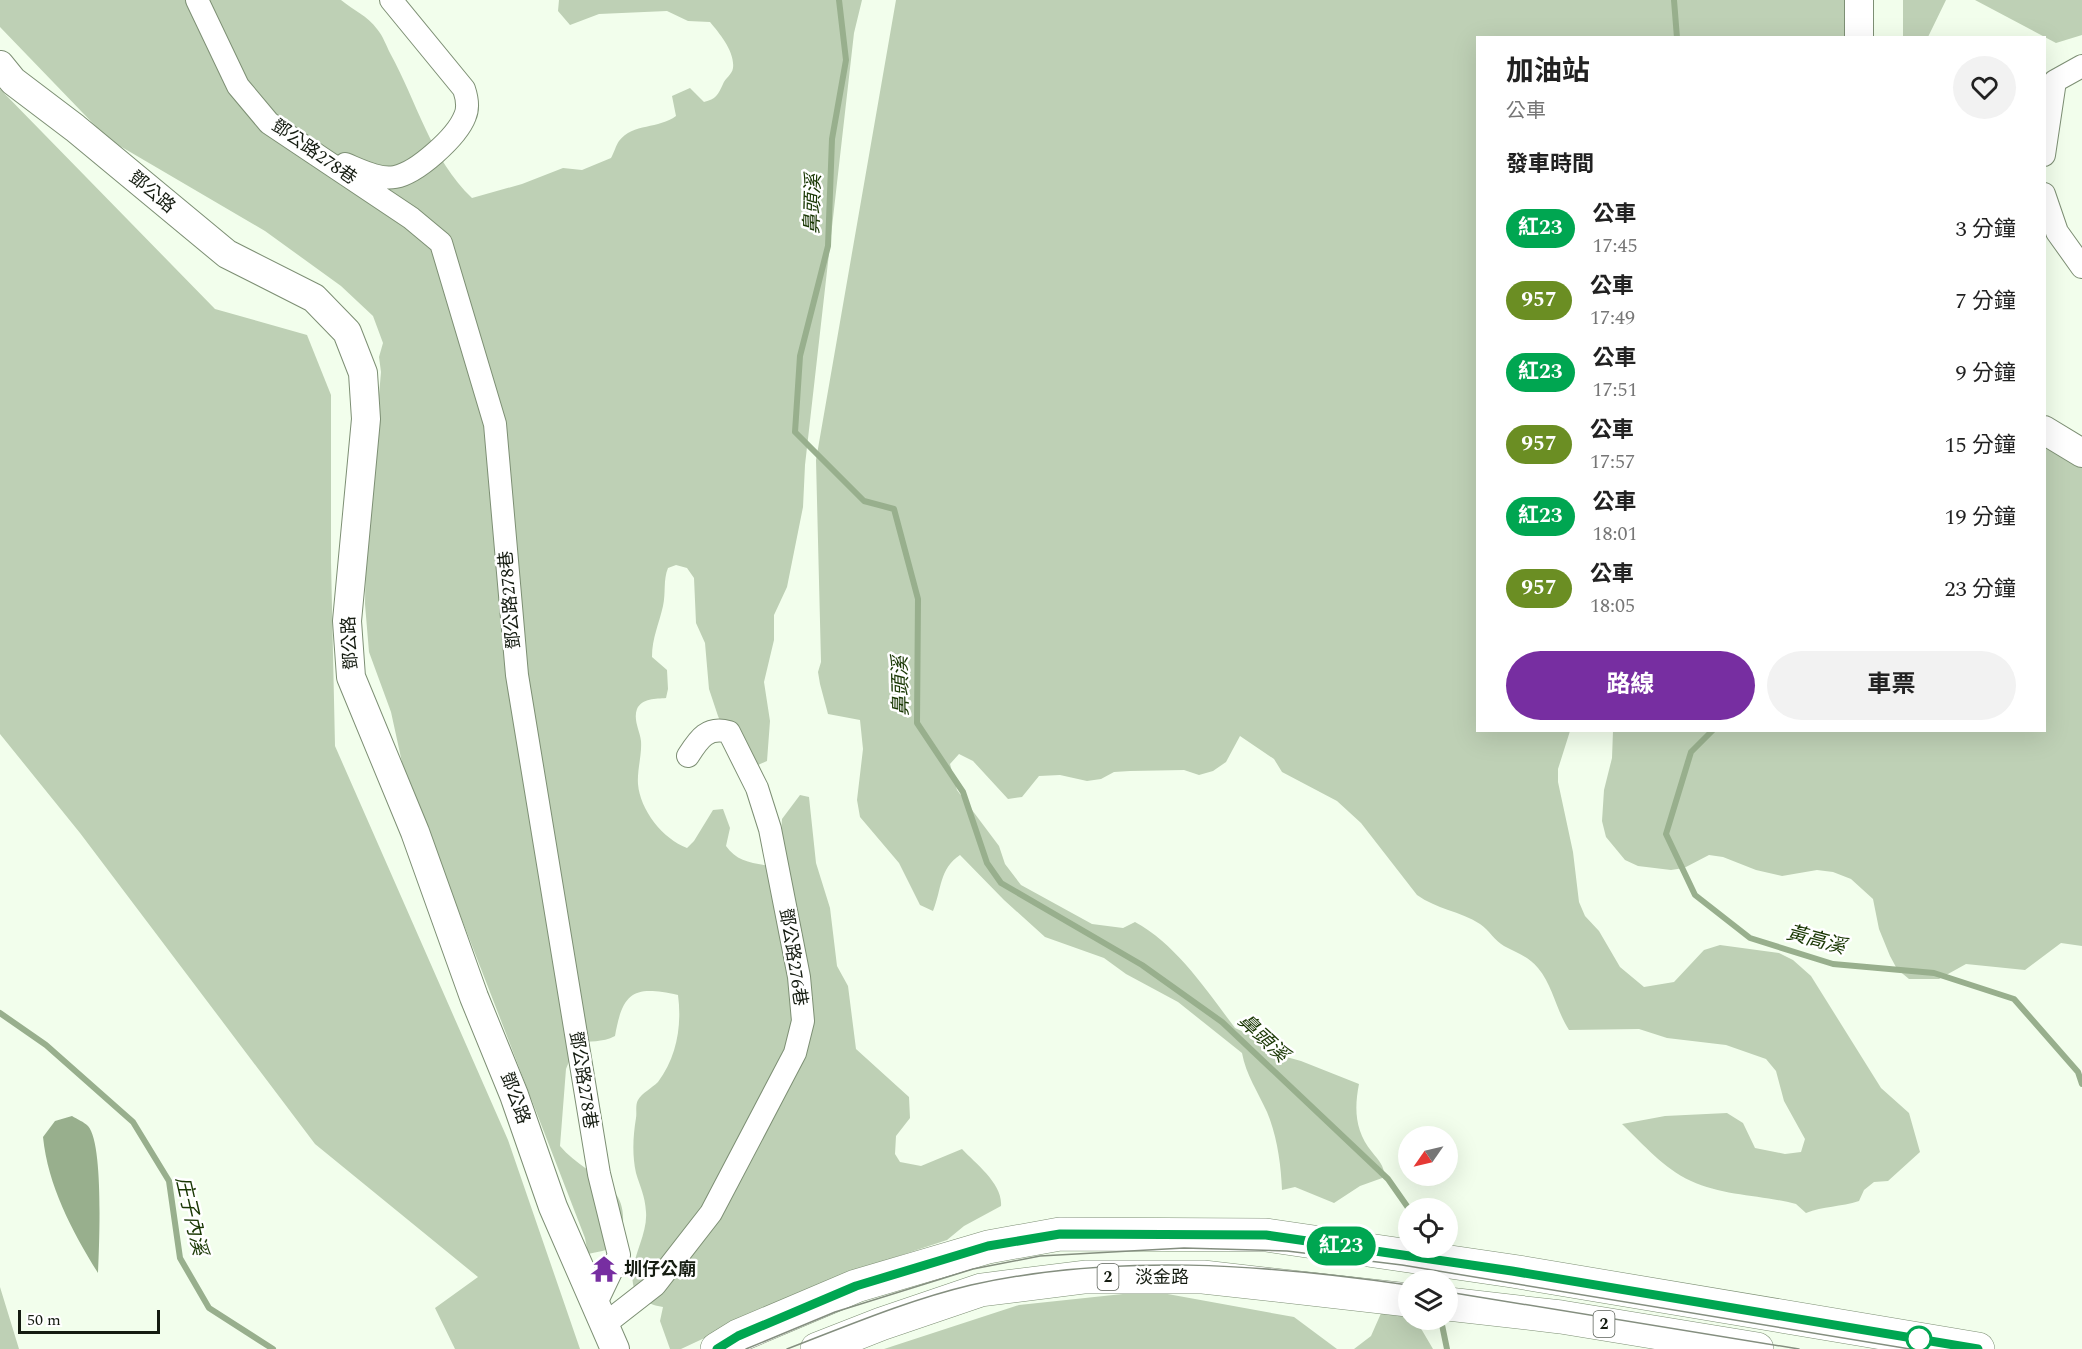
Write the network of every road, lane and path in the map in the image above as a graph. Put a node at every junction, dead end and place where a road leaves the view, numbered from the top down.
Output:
1 (197, 0) edge
2 (392, 0) edge
3 (1859, 0) edge
4 (1859, 36) edge
5 (0, 65) edge
6 (2082, 66) edge
7 (2046, 142) edge
8 (309, 150) junction
9 (2046, 200) edge
10 (2082, 267) edge
11 (2046, 431) edge
12 (2082, 453) edge
13 (688, 756) dead end
14 (1398, 1299) edge
15 (1458, 1306) edge
16 (605, 1326) edge
17 (717, 1349) edge
18 (817, 1349) edge
19 (1756, 1349) edge
20 (1977, 1349) edge

1 - 8 street, 鄧公路278巷
2 - 8 street
3 - 4 street
5 - 16 street, 鄧公路
6 - 7 street
8 - 16 street, 鄧公路278巷
9 - 10 street
11 - 12 street
13 - 16 street, 鄧公路276巷
14 - 18 main road, 淡金路 / 2
15 - 19 main road, 2
17 - 20 main road, 2

